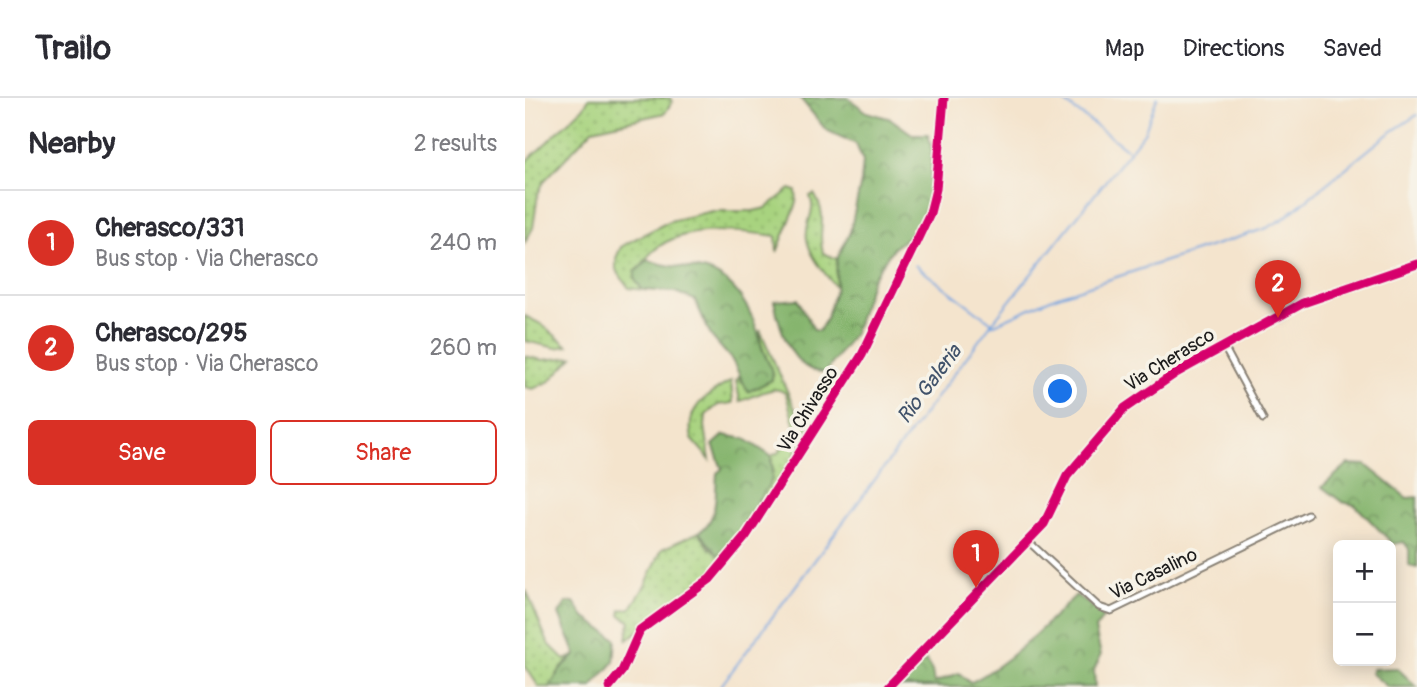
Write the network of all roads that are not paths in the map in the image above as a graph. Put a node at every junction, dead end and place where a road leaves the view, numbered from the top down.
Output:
1 (944, 98) edge
2 (1417, 264) edge
3 (1223, 345) junction
4 (1263, 419) dead end
5 (1308, 515) dead end
6 (1028, 541) junction
7 (609, 687) edge
8 (888, 687) edge

1 - 7 street, Via Chivasso
2 - 3 street, Via Cherasco
3 - 4 street
3 - 6 street, Via Cherasco
5 - 6 street, Via Casalino
6 - 8 street, Via Cherasco

